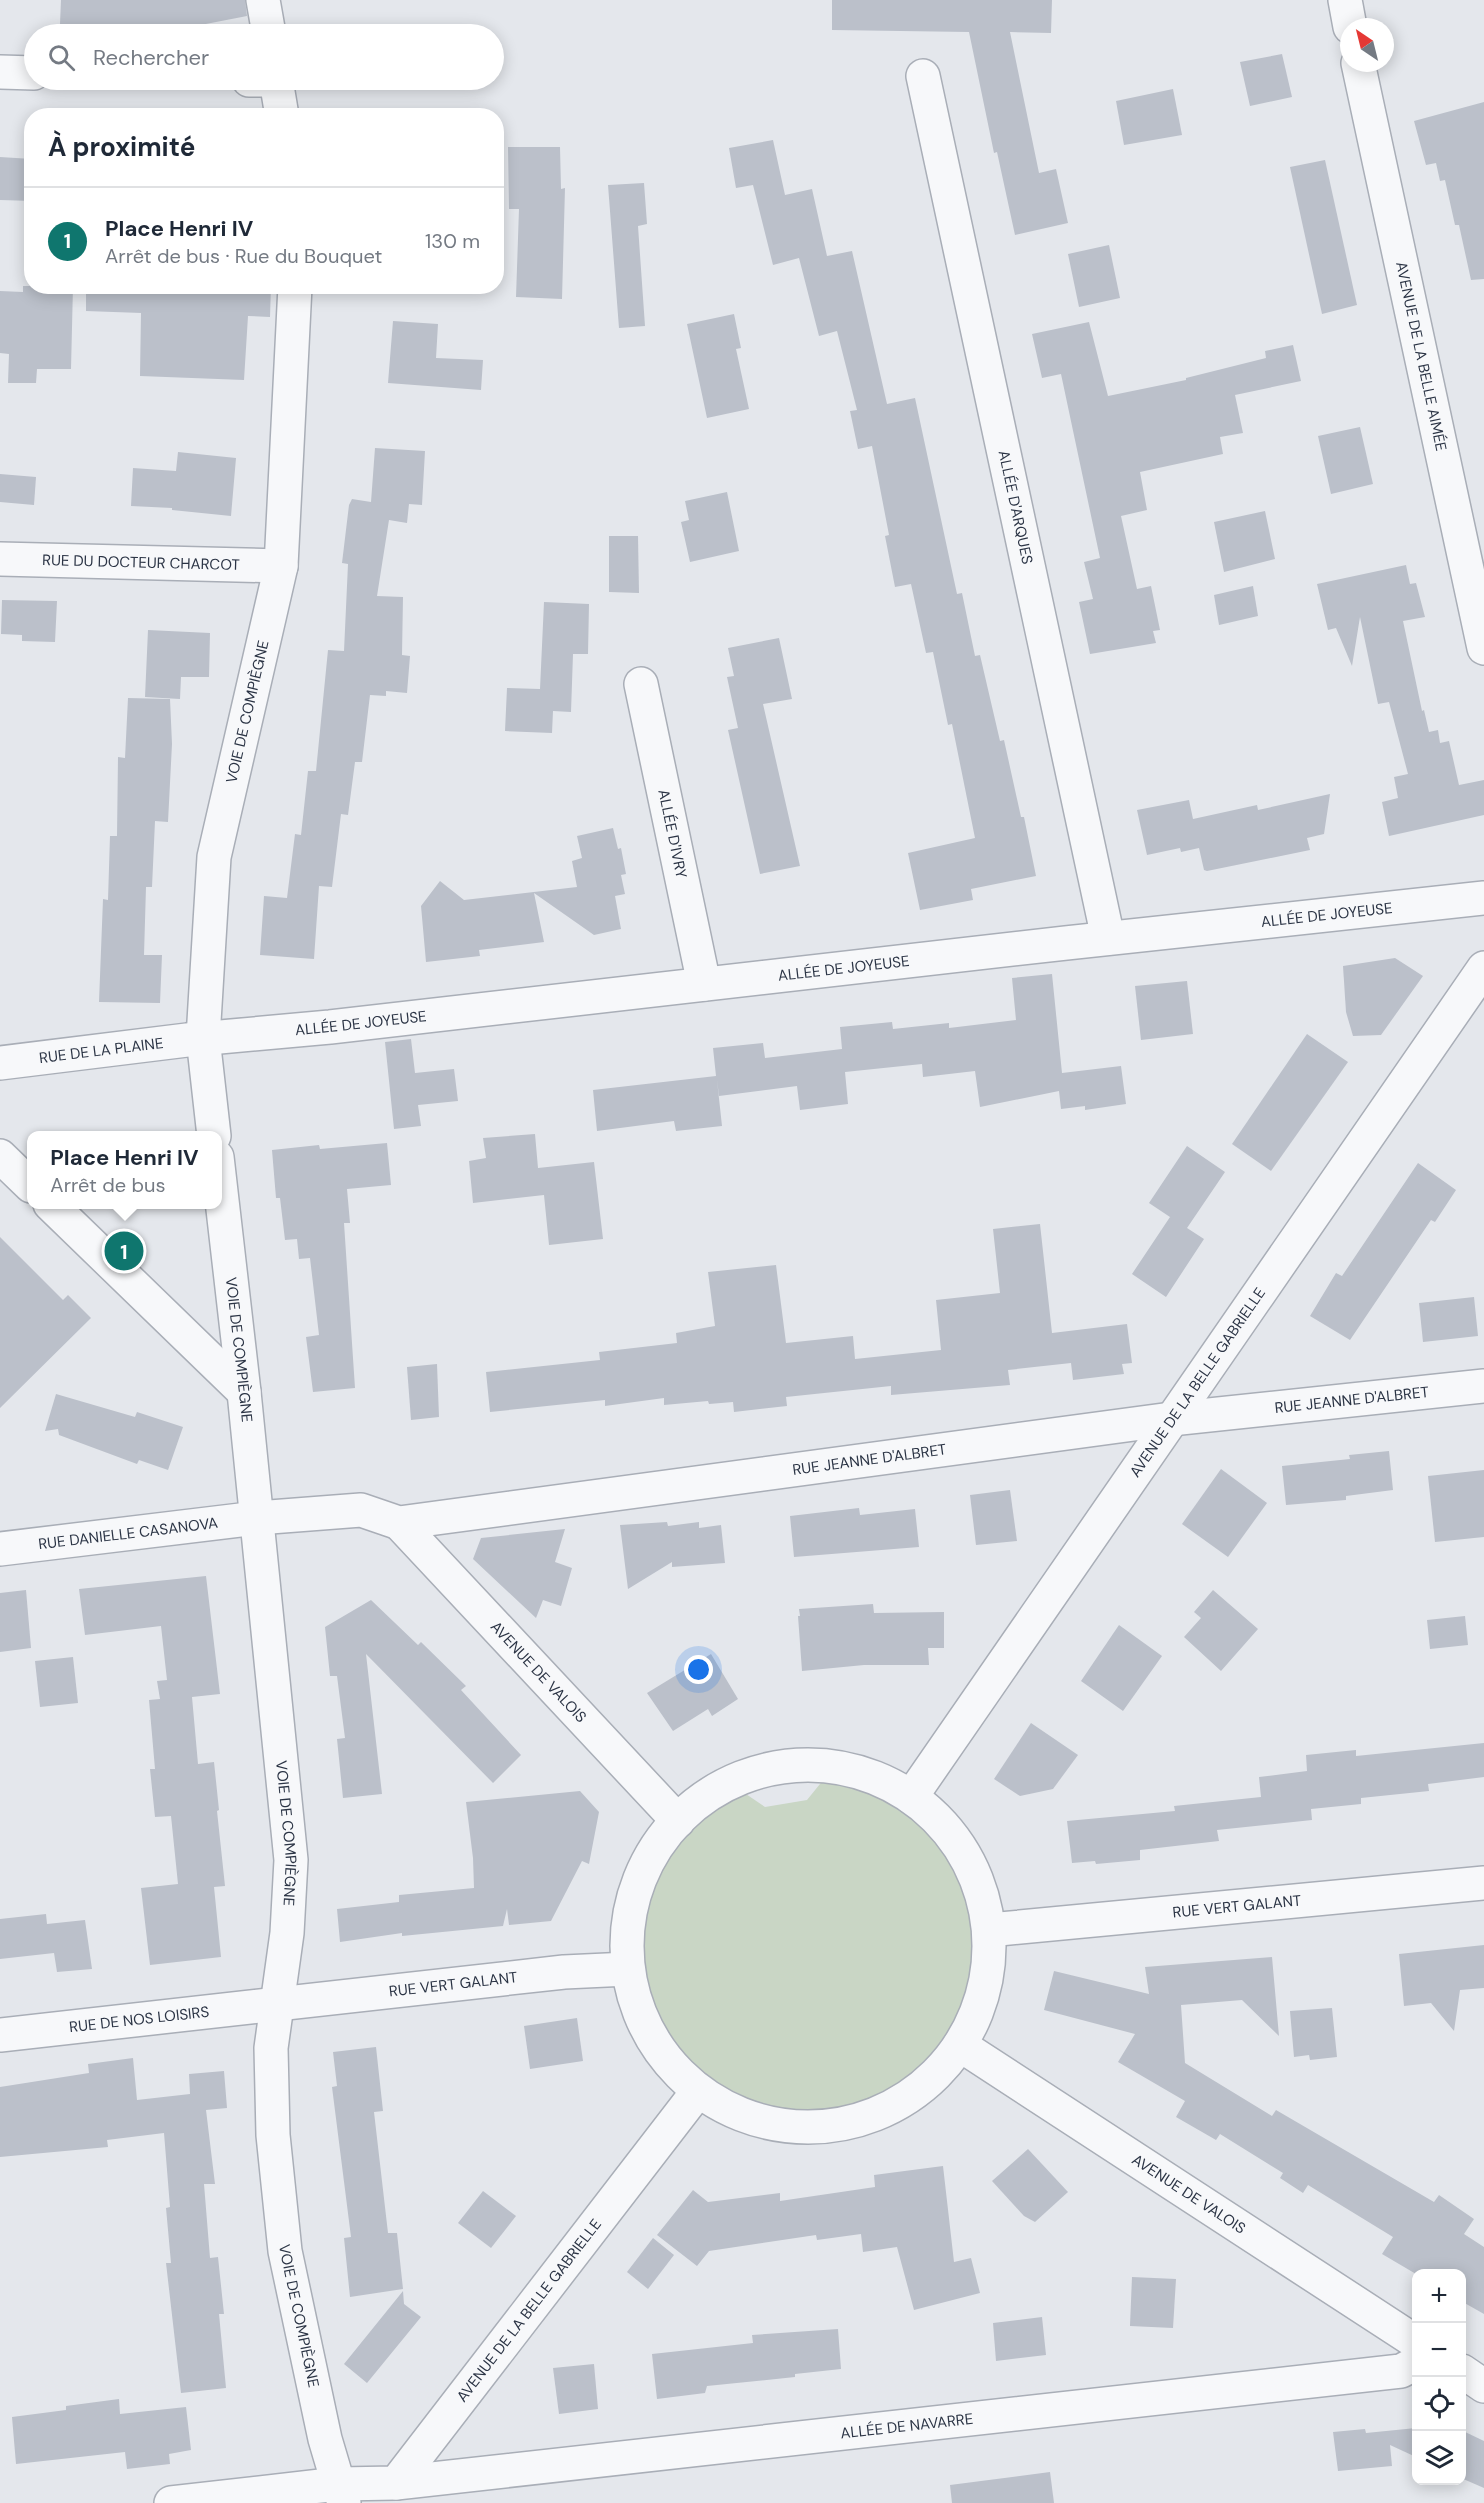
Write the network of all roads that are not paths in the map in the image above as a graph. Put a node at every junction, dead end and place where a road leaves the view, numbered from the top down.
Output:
1 (263, 0) edge
2 (1345, 0) edge
3 (1348, 18) edge
4 (267, 24) edge
5 (0, 72) edge
6 (1360, 72) edge
7 (24, 73) edge
8 (923, 76) dead end
9 (271, 90) edge
10 (279, 108) edge
11 (295, 294) edge
12 (0, 559) edge
13 (281, 566) junction
14 (1484, 648) edge
15 (641, 684) dead end
16 (1484, 897) edge
17 (1108, 938) junction
18 (1484, 968) edge
19 (704, 984) junction
20 (203, 1038) junction
21 (0, 1063) edge
22 (213, 1131) edge
23 (0, 1156) edge
24 (27, 1182) edge
25 (222, 1201) edge
26 (55, 1209) edge
27 (1484, 1386) edge
28 (244, 1392) junction
29 (1171, 1419) junction
30 (257, 1518) junction
31 (399, 1523) junction
32 (0, 1549) edge
33 (911, 1797) junction
34 (678, 1821) junction
35 (1484, 1883) edge
36 (988, 1930) junction
37 (628, 1968) junction
38 (278, 2003) junction
39 (0, 2035) edge
40 (960, 2045) junction
41 (698, 2091) junction
42 (1412, 2339) edge
43 (1412, 2365) edge
44 (1466, 2374) edge
45 (1484, 2386) edge
46 (396, 2483) junction
47 (341, 2493) edge
48 (171, 2503) edge

1 - 4 street
2 - 3 street
5 - 7 street
6 - 14 street, AVENUE DE LA BELLE AIMÉE
8 - 17 street, ALLÉE D'ARQUES
9 - 10 street
11 - 13 street, VOIE DE COMPIÈGNE
12 - 13 street, RUE DU DOCTEUR CHARCOT
13 - 20 street, VOIE DE COMPIÈGNE
15 - 19 street, ALLÉE D'IVRY
16 - 17 street, ALLÉE DE JOYEUSE
17 - 19 street, ALLÉE DE JOYEUSE
18 - 29 street, AVENUE DE LA BELLE GABRIELLE
19 - 20 street, ALLÉE DE JOYEUSE
20 - 21 street, RUE DE LA PLAINE
20 - 22 street, VOIE DE COMPIÈGNE
23 - 24 street
25 - 28 street, VOIE DE COMPIÈGNE
26 - 28 street
27 - 29 street, RUE JEANNE D'ALBRET
28 - 30 street, VOIE DE COMPIÈGNE
29 - 31 street, RUE JEANNE D'ALBRET
29 - 33 street, AVENUE DE LA BELLE GABRIELLE
30 - 31 street, RUE JEANNE D'ALBRET
30 - 32 street, RUE DANIELLE CASANOVA
30 - 38 street, VOIE DE COMPIÈGNE
31 - 34 street, AVENUE DE VALOIS
33 - 34 street
33 - 36 street
34 - 37 street
35 - 36 street, RUE VERT GALANT
36 - 40 street
37 - 38 street, RUE VERT GALANT
37 - 41 street
38 - 39 street, RUE DE NOS LOISIRS
38 - 47 street, VOIE DE COMPIÈGNE
40 - 41 street
40 - 42 street, AVENUE DE VALOIS
41 - 46 street, AVENUE DE LA BELLE GABRIELLE
43 - 46 street, ALLÉE DE NAVARRE
44 - 45 street
46 - 47 street
47 - 48 street

